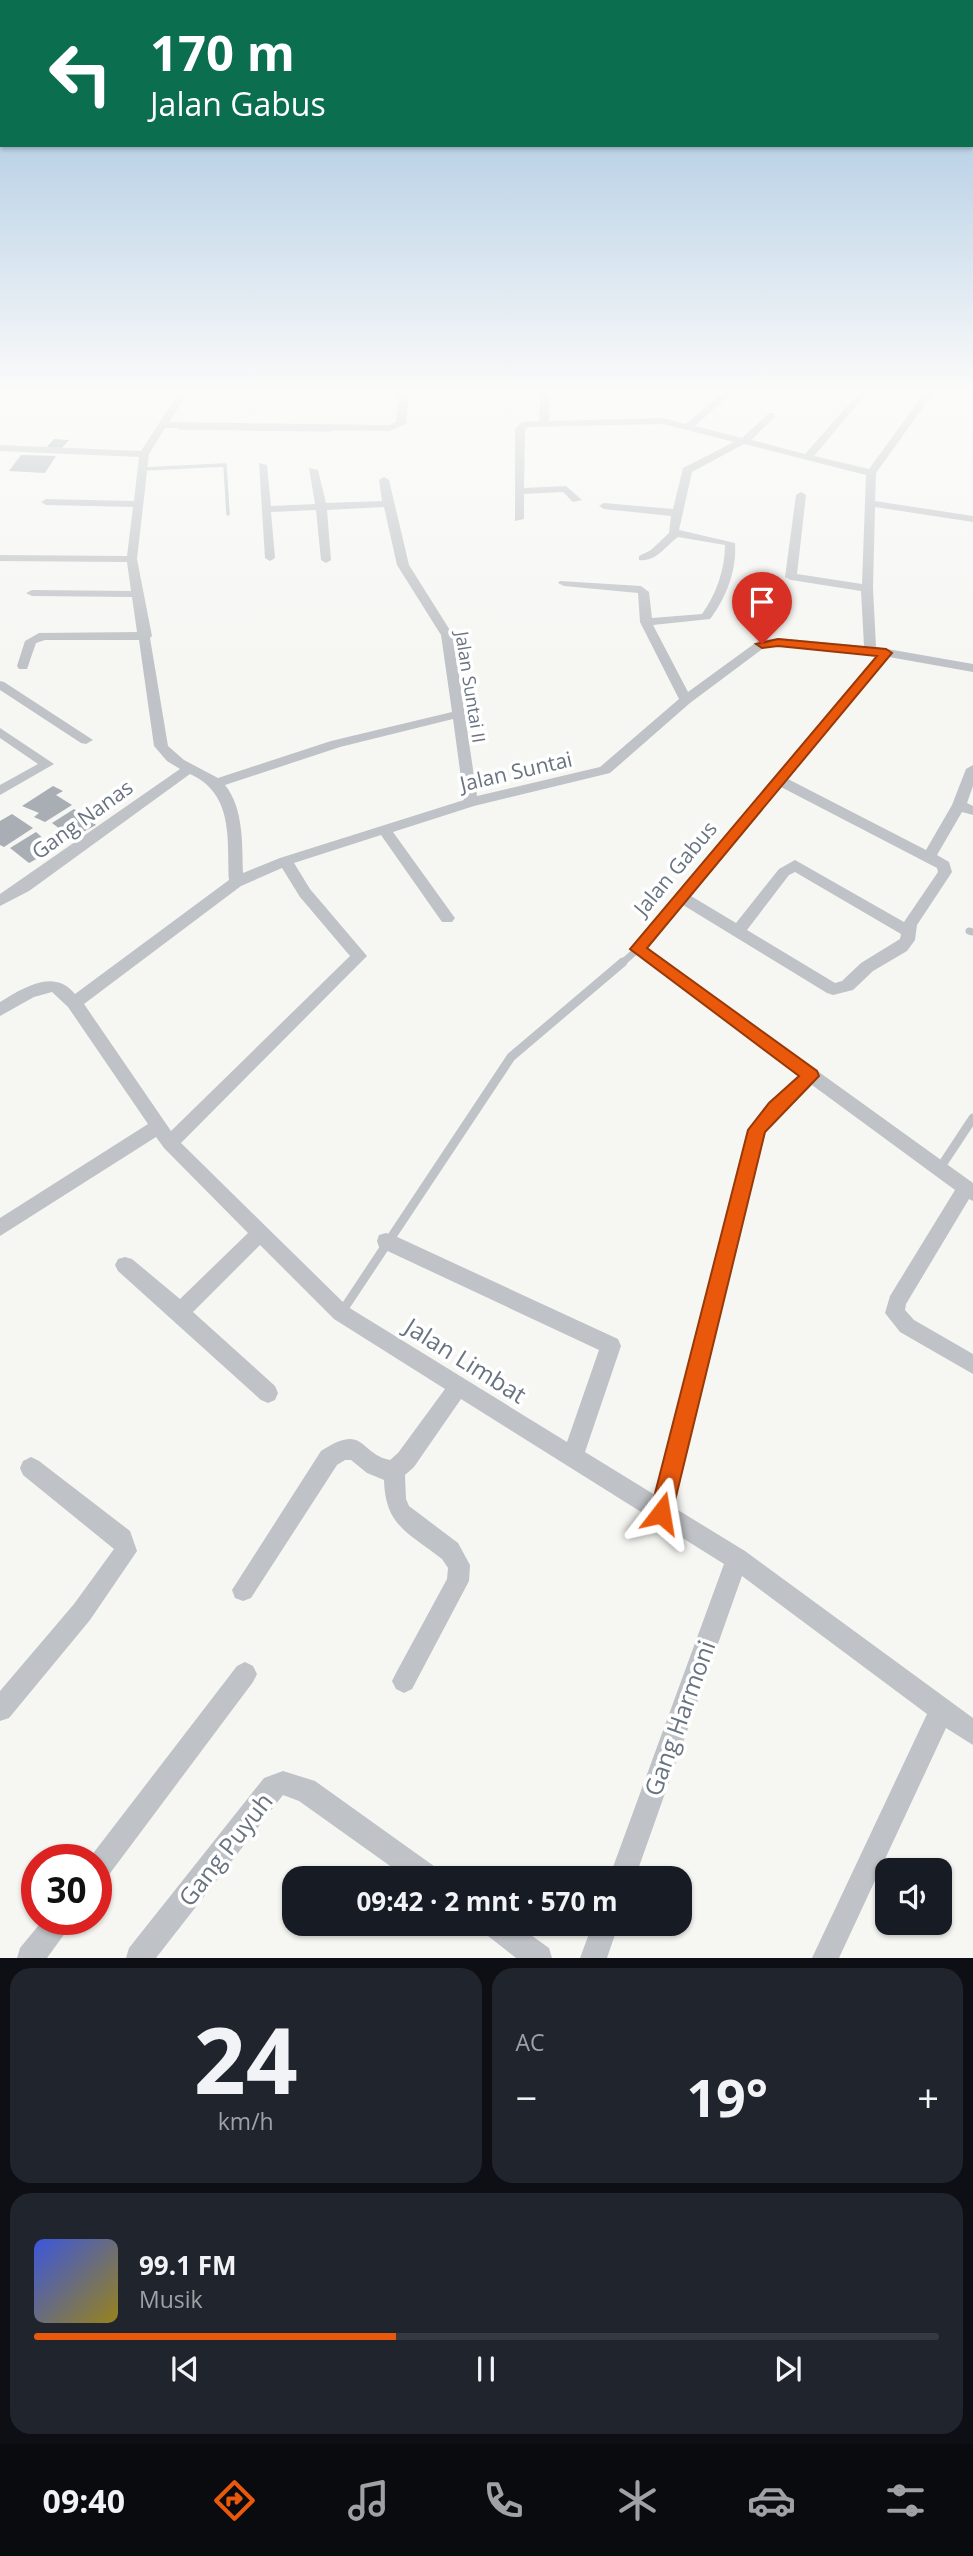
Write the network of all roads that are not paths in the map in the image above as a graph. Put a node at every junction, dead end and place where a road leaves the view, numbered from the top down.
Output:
1 (140, 479) edge
2 (263, 479) edge
3 (315, 479) edge
4 (519, 479) edge
5 (685, 479) edge
6 (871, 479) edge
7 (384, 480) dead end
8 (519, 491) junction
9 (801, 495) dead end
10 (577, 500) dead end
11 (46, 502) dead end
12 (137, 503) junction
13 (869, 503) junction
14 (388, 504) junction
15 (321, 506) junction
16 (604, 506) dead end
17 (265, 509) junction
18 (677, 513) junction
19 (519, 519) dead end
20 (973, 519) edge
21 (676, 533) junction
22 (0, 558) edge
23 (270, 558) dead end
24 (643, 558) dead end
25 (132, 559) junction
26 (326, 560) dead end
27 (564, 583) dead end
28 (867, 588) junction
29 (32, 593) dead end
30 (138, 594) junction
31 (646, 622) junction
32 (146, 636) junction
33 (878, 651) junction
34 (23, 666) dead end
35 (973, 668) edge
36 (3, 691) edge
37 (686, 700) junction
38 (457, 715) junction
39 (0, 732) edge
40 (86, 740) dead end
41 (188, 769) junction
42 (973, 769) edge
43 (779, 780) junction
44 (216, 783) junction
45 (0, 791) edge
46 (471, 802) junction
47 (959, 805) junction
48 (973, 811) edge
49 (384, 829) junction
50 (929, 856) junction
51 (285, 861) junction
52 (0, 882) edge
53 (236, 882) junction
54 (681, 897) junction
55 (5, 898) edge
56 (447, 918) dead end
57 (738, 931) junction
58 (908, 931) junction
59 (638, 949) junction
60 (74, 1003) junction
61 (0, 1010) edge
62 (811, 1076) junction
63 (973, 1118) edge
64 (164, 1135) junction
65 (940, 1168) junction
66 (970, 1190) edge
67 (0, 1228) edge
68 (260, 1233) junction
69 (386, 1241) junction
70 (124, 1265) dead end
71 (180, 1312) junction
72 (341, 1313) junction
73 (973, 1365) edge
74 (458, 1387) junction
75 (268, 1392) dead end
76 (572, 1458) junction
77 (31, 1468) dead end
78 (394, 1471) junction
79 (661, 1513) junction
80 (737, 1559) junction
81 (243, 1590) dead end
82 (246, 1674) dead end
83 (404, 1681) dead end
84 (0, 1709) edge
85 (942, 1710) junction
86 (973, 1733) edge
87 (112, 1850) edge
88 (412, 1866) edge
89 (626, 1866) edge
90 (48, 1935) edge
91 (509, 1936) edge
92 (601, 1936) edge
93 (30, 1958) edge
94 (139, 1958) edge
95 (539, 1958) edge
96 (593, 1958) edge
97 (825, 1958) edge

1 - 12 street
2 - 17 street
3 - 15 street
4 - 8 street
5 - 18 street
6 - 13 street
7 - 14 street, Jalan Suntai II
8 - 10 street
8 - 19 street
9 - 28 street
11 - 12 street
12 - 25 street
13 - 20 street
13 - 28 street
14 - 15 street
14 - 38 street, Jalan Suntai II
15 - 17 street
15 - 26 street
16 - 18 street
17 - 23 street
18 - 21 street
21 - 24 street
21 - 31 street
22 - 25 street
25 - 30 street
27 - 31 street
28 - 33 street
29 - 30 street
30 - 32 street
31 - 37 street
32 - 34 street
32 - 41 street
33 - 35 street, Jalan Suntai
33 - 37 street, Jalan Suntai
33 - 43 street, Jalan Gabus
36 - 40 street
37 - 46 street, Jalan Suntai
38 - 44 street
38 - 46 street, Jalan Suntai II
39 - 45 street
41 - 44 street
41 - 55 street, Gang Nanas
42 - 47 street
43 - 50 street
43 - 54 street, Jalan Gabus
44 - 53 street
46 - 49 street, Jalan Suntai
47 - 48 street
47 - 50 street
49 - 51 street, Jalan Suntai
49 - 56 street
50 - 58 street
51 - 53 street, Jalan Suntai
51 - 64 street
52 - 55 street
53 - 60 street, Jalan Suntai
54 - 57 street
54 - 59 street, Jalan Gabus
57 - 58 street
57 - 58 street
59 - 62 street, Jalan Gabus
59 - 69 lane
60 - 61 street, Jalan Limbat
60 - 64 street, Jalan Limbat
62 - 65 street, Jalan Gabus
62 - 79 street
63 - 65 lane
64 - 67 street
64 - 68 street, Jalan Limbat
65 - 66 street, Jalan Gabus
66 - 73 street
68 - 71 street
68 - 72 street, Jalan Limbat
69 - 72 lane
69 - 76 street
70 - 71 street
71 - 75 street
72 - 74 street, Jalan Limbat
74 - 76 street, Jalan Limbat
74 - 78 street
76 - 79 street, Jalan Limbat
77 - 84 street
78 - 81 street
78 - 83 street
79 - 80 street, Jalan Limbat
80 - 85 street, Jalan Limbat
80 - 89 street, Gang Harmoni
82 - 87 street
85 - 86 street, Jalan Limbat
85 - 97 street
88 - 94 street, Gang Puyuh
90 - 93 street
91 - 95 street
92 - 96 street

